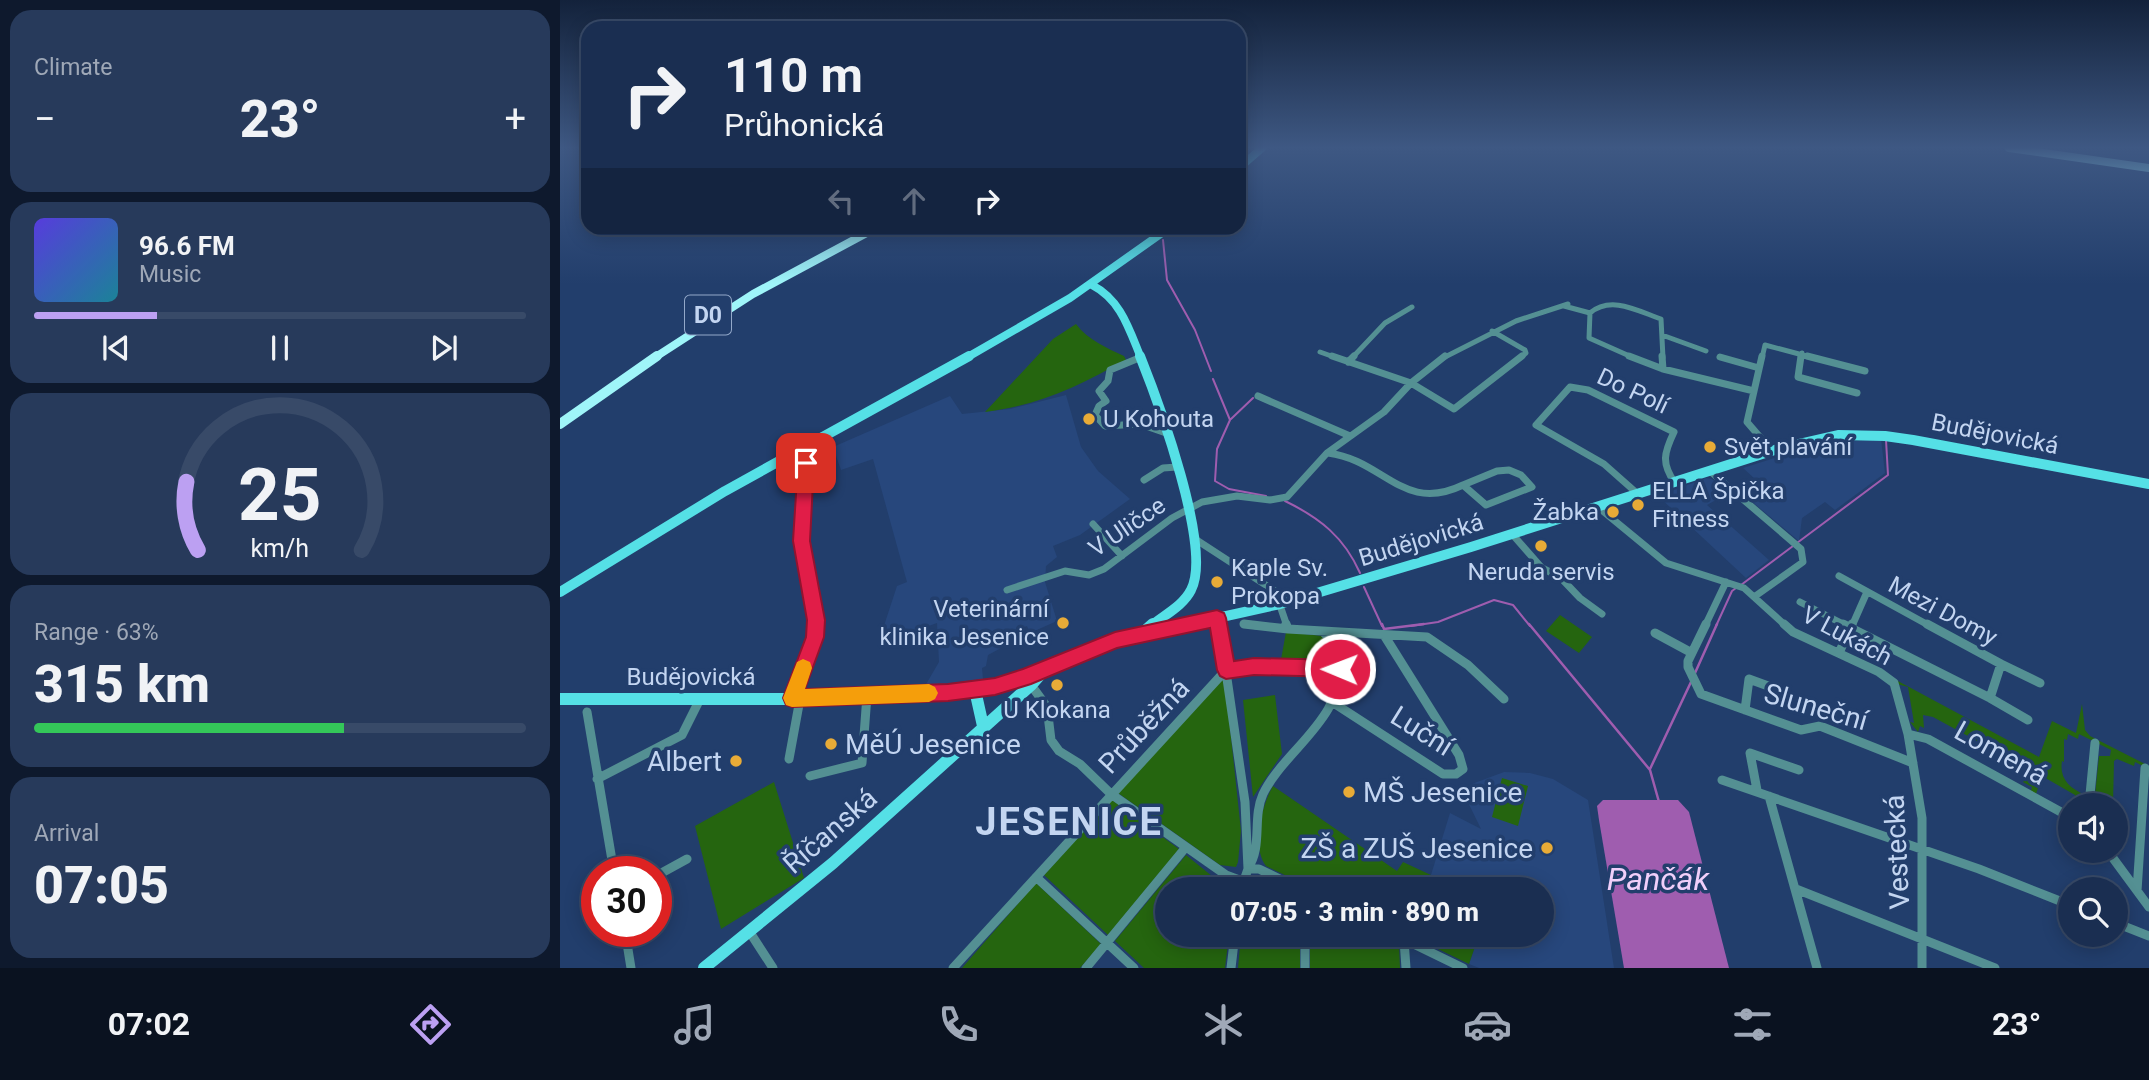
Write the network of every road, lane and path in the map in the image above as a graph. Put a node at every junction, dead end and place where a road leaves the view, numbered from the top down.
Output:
1 (851, 235) edge
2 (862, 235) edge
3 (1160, 235) edge
4 (1092, 285) junction
5 (1108, 295) junction
6 (1071, 299) junction
7 (1412, 307) dead end
8 (1590, 313) junction
9 (1492, 331) junction
10 (1662, 335) junction
11 (1706, 351) dead end
12 (1320, 352) dead end
13 (1802, 353) junction
14 (1720, 357) dead end
15 (1139, 358) junction
16 (1348, 362) junction
17 (1759, 368) junction
18 (1663, 369) junction
19 (1865, 371) dead end
20 (1411, 383) junction
21 (1754, 391) junction
22 (1857, 393) dead end
23 (1258, 396) dead end
24 (560, 416) edge
25 (560, 424) edge
26 (1166, 433) junction
27 (1350, 436) junction
28 (1772, 451) junction
29 (1327, 453) junction
30 (806, 463) dead end
31 (1177, 467) junction
32 (1710, 471) junction
33 (1144, 480) dead end
34 (1675, 483) junction
35 (1462, 484) junction
36 (2149, 484) edge
37 (1184, 494) junction
38 (1639, 495) junction
39 (1202, 502) junction
40 (1598, 507) junction
41 (1187, 511) junction
42 (1093, 524) dead end
43 (1512, 534) junction
44 (1195, 539) junction
45 (1122, 556) junction
46 (1839, 576) dead end
47 (1735, 585) junction
48 (1007, 590) dead end
49 (560, 592) edge
50 (1867, 592) junction
51 (1754, 597) junction
52 (1800, 602) dead end
53 (1280, 604) junction
54 (1602, 614) dead end
55 (1217, 618) junction
56 (1244, 624) dead end
57 (1851, 628) junction
58 (1288, 629) junction
59 (1320, 631) junction
60 (1144, 632) junction
61 (1655, 633) dead end
62 (1384, 635) junction
63 (1692, 653) junction
64 (1839, 653) junction
65 (2001, 664) junction
66 (1045, 669) junction
67 (1340, 669) junction
68 (1226, 670) junction
69 (2040, 683) dead end
70 (1031, 685) junction
71 (975, 690) junction
72 (1779, 690) dead end
73 (867, 695) junction
74 (701, 696) junction
75 (1990, 698) junction
76 (560, 699) edge
77 (796, 699) junction
78 (1504, 699) dead end
79 (1332, 702) junction
80 (1745, 710) junction
81 (587, 712) dead end
82 (2028, 720) dead end
83 (983, 726) junction
84 (1908, 734) junction
85 (2095, 743) dead end
86 (789, 759) dead end
87 (1913, 763) junction
88 (2146, 768) dead end
89 (1799, 770) dead end
90 (810, 776) dead end
91 (597, 779) junction
92 (1722, 780) dead end
93 (1757, 790) junction
94 (2090, 793) edge
95 (1111, 794) junction
96 (1769, 796) junction
97 (2058, 810) edge
98 (1186, 847) junction
99 (1924, 850) junction
100 (611, 856) edge
101 (687, 859) dead end
102 (2117, 863) edge
103 (672, 867) edge
104 (1248, 869) junction
105 (1036, 877) junction
106 (1229, 877) edge
107 (1245, 877) edge
108 (1275, 877) edge
109 (1796, 889) junction
110 (2137, 891) junction
111 (2058, 900) edge
112 (2149, 907) edge
113 (2128, 928) edge
114 (749, 930) junction
115 (2149, 936) edge
116 (1924, 938) junction
117 (1107, 943) junction
118 (628, 947) edge
119 (1233, 947) edge
120 (1305, 947) edge
121 (1404, 947) edge
122 (1419, 947) edge
123 (631, 968) edge
124 (704, 968) edge
125 (773, 968) edge
126 (953, 968) edge
127 (1086, 968) edge
128 (1134, 968) edge
129 (1231, 968) edge
130 (1305, 968) edge
131 (1406, 968) edge
132 (1463, 968) edge
133 (1817, 968) edge
134 (1922, 968) edge
135 (1995, 968) edge

1 - 24 highway, D0
2 - 25 highway, D0
3 - 4 main road
4 - 5 main road
4 - 6 main road
5 - 6 main road
5 - 15 main road
6 - 49 main road
7 - 16 street
8 - 9 street
8 - 10 street
8 - 18 street
9 - 20 street
9 - 20 street
10 - 11 street
10 - 18 street
12 - 16 street
13 - 17 street
13 - 19 street
13 - 22 street
14 - 17 street
15 - 26 main road
15 - 26 street
16 - 20 street
17 - 21 street
18 - 21 street
20 - 27 street
21 - 28 street
23 - 27 street
26 - 31 main road
27 - 29 street
28 - 32 main road, Budějovická
28 - 36 main road, Budějovická
29 - 35 street
29 - 39 street
30 - 77 street
31 - 33 street
31 - 37 main road
32 - 34 main road, Budějovická
32 - 51 street
34 - 38 main road, Budějovická
34 - 38 street, Do Polí
35 - 35 street
37 - 39 street
37 - 41 main road
38 - 40 main road, Budějovická
39 - 41 street, V Uličce
40 - 43 main road, Budějovická
40 - 47 street, V Lukách
41 - 44 main road
41 - 45 street, V Uličce
42 - 45 street
43 - 53 main road, Budějovická
43 - 54 street, Budějovická
44 - 53 street
44 - 60 main road
45 - 48 street, V Uličce
46 - 50 street, Mezi Domy
47 - 51 street, V Lukách
47 - 63 street, Sluneční
50 - 57 street, Mezi Domy
50 - 65 street, Mezi Domy
51 - 64 street, V Lukách
52 - 57 street
53 - 55 main road, Budějovická
53 - 58 street
55 - 60 main road, Budějovická
55 - 68 street
56 - 58 street
57 - 64 street, Mezi Domy
57 - 75 street
58 - 59 street
59 - 62 street
59 - 67 street
60 - 66 main road, Budějovická
61 - 63 street
62 - 78 street
62 - 79 street, Luční
63 - 80 street, Sluneční
64 - 84 street, V Lukách
65 - 69 street, Mezi Domy
65 - 75 street, Mezi Domy
66 - 70 main road, Říčanská
66 - 71 main road, Budějovická
67 - 68 street
67 - 79 street
68 - 95 street, Průběžná
68 - 104 street
70 - 83 main road, Říčanská
70 - 95 street
71 - 73 main road, Budějovická
71 - 83 main road
72 - 80 street, Sluneční
73 - 77 main road, Budějovická
73 - 90 street
74 - 76 main road, Budějovická
74 - 77 main road, Budějovická
74 - 91 street
75 - 82 street
77 - 86 street
79 - 104 street
80 - 87 street, Sluneční
81 - 91 street
83 - 114 main road, Říčanská
84 - 87 street, Vestecká
84 - 97 street, Lomená
85 - 94 street
87 - 99 street, Vestecká
88 - 110 street
89 - 93 street
91 - 100 street
92 - 93 street
93 - 96 street
95 - 98 street
95 - 105 street, Průběžná
96 - 99 street
96 - 109 street
98 - 106 street
98 - 117 street
99 - 111 street
99 - 116 street, Vestecká
101 - 103 street
102 - 110 street
104 - 107 street
104 - 108 street
105 - 117 street
105 - 126 street, Průběžná
109 - 116 street
109 - 133 street
110 - 112 street
113 - 115 street
114 - 124 main road, Říčanská
114 - 125 street
116 - 134 street, Vestecká
116 - 135 street
117 - 127 street
117 - 128 street
118 - 123 street
119 - 129 street
120 - 130 street
121 - 131 street
122 - 132 street

